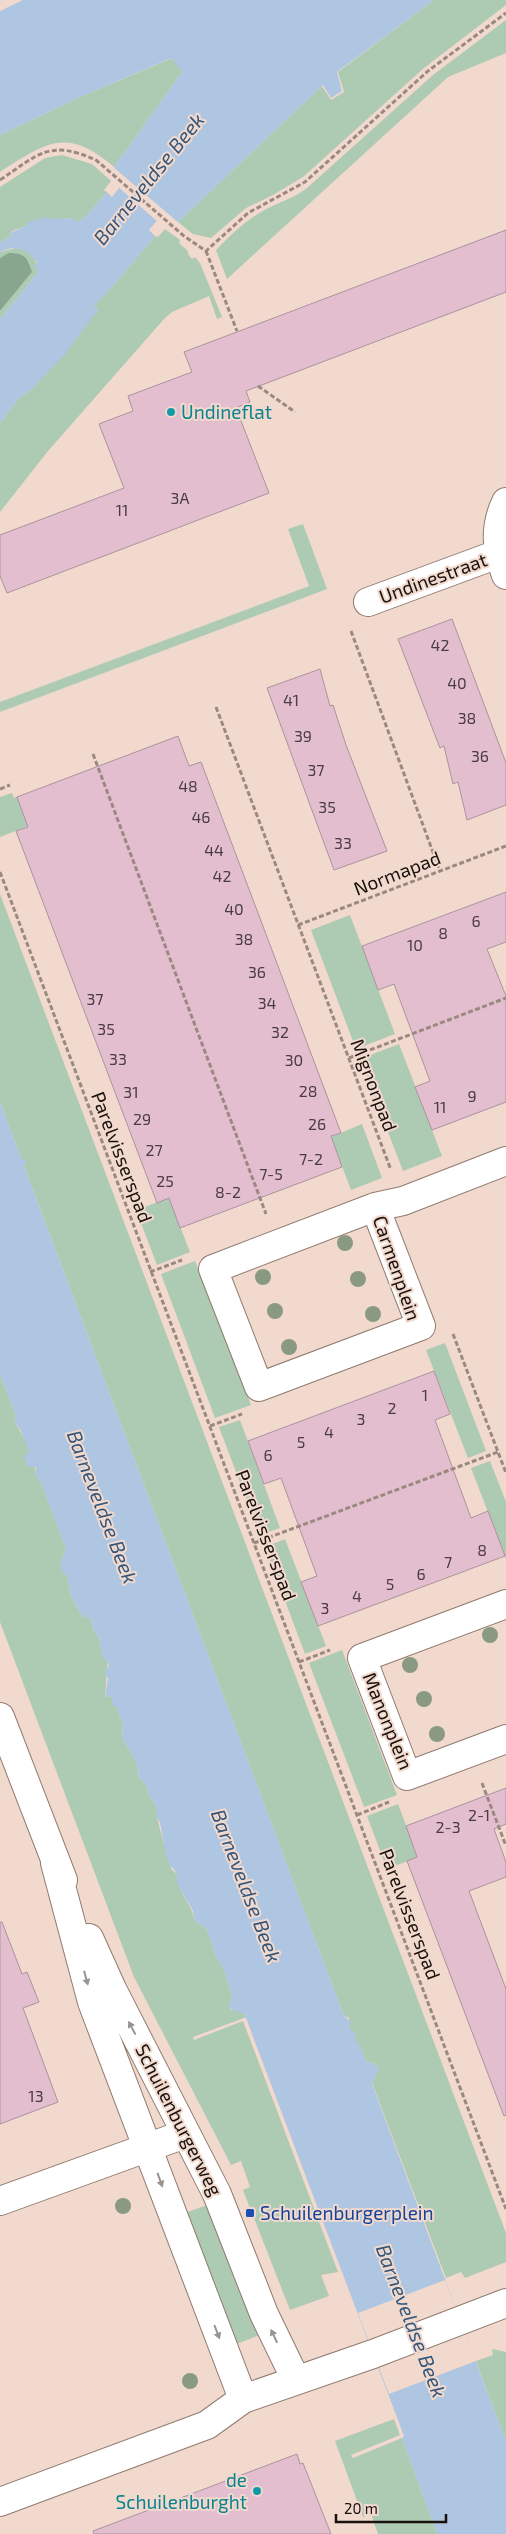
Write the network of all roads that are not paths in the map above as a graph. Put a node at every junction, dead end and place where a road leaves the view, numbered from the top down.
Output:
1 (506, 502) edge
2 (502, 564) edge
3 (368, 602) dead end
4 (506, 1161) edge
5 (375, 1207) junction
6 (506, 1604) edge
7 (0, 1718) edge
8 (506, 1738) edge
9 (55, 1863) junction
10 (185, 2134) junction
11 (148, 2147) junction
12 (0, 2201) edge
13 (506, 2304) edge
14 (296, 2380) junction
15 (244, 2399) junction
16 (0, 2502) edge

1 - 2 street
2 - 3 street, Undinestraat
4 - 5 street
5 - 5 street, Carmenplein
6 - 8 street, Manonplein
7 - 9 street, Schuilenburgerweg
10 -> 9 street, Schuilenburgerweg
9 -> 11 street, Schuilenburgerweg
10 - 11 street
14 -> 10 street, Schuilenburgerweg
11 - 12 street
11 -> 15 street, Schuilenburgerweg
13 - 14 street
14 - 15 street
15 - 16 street

